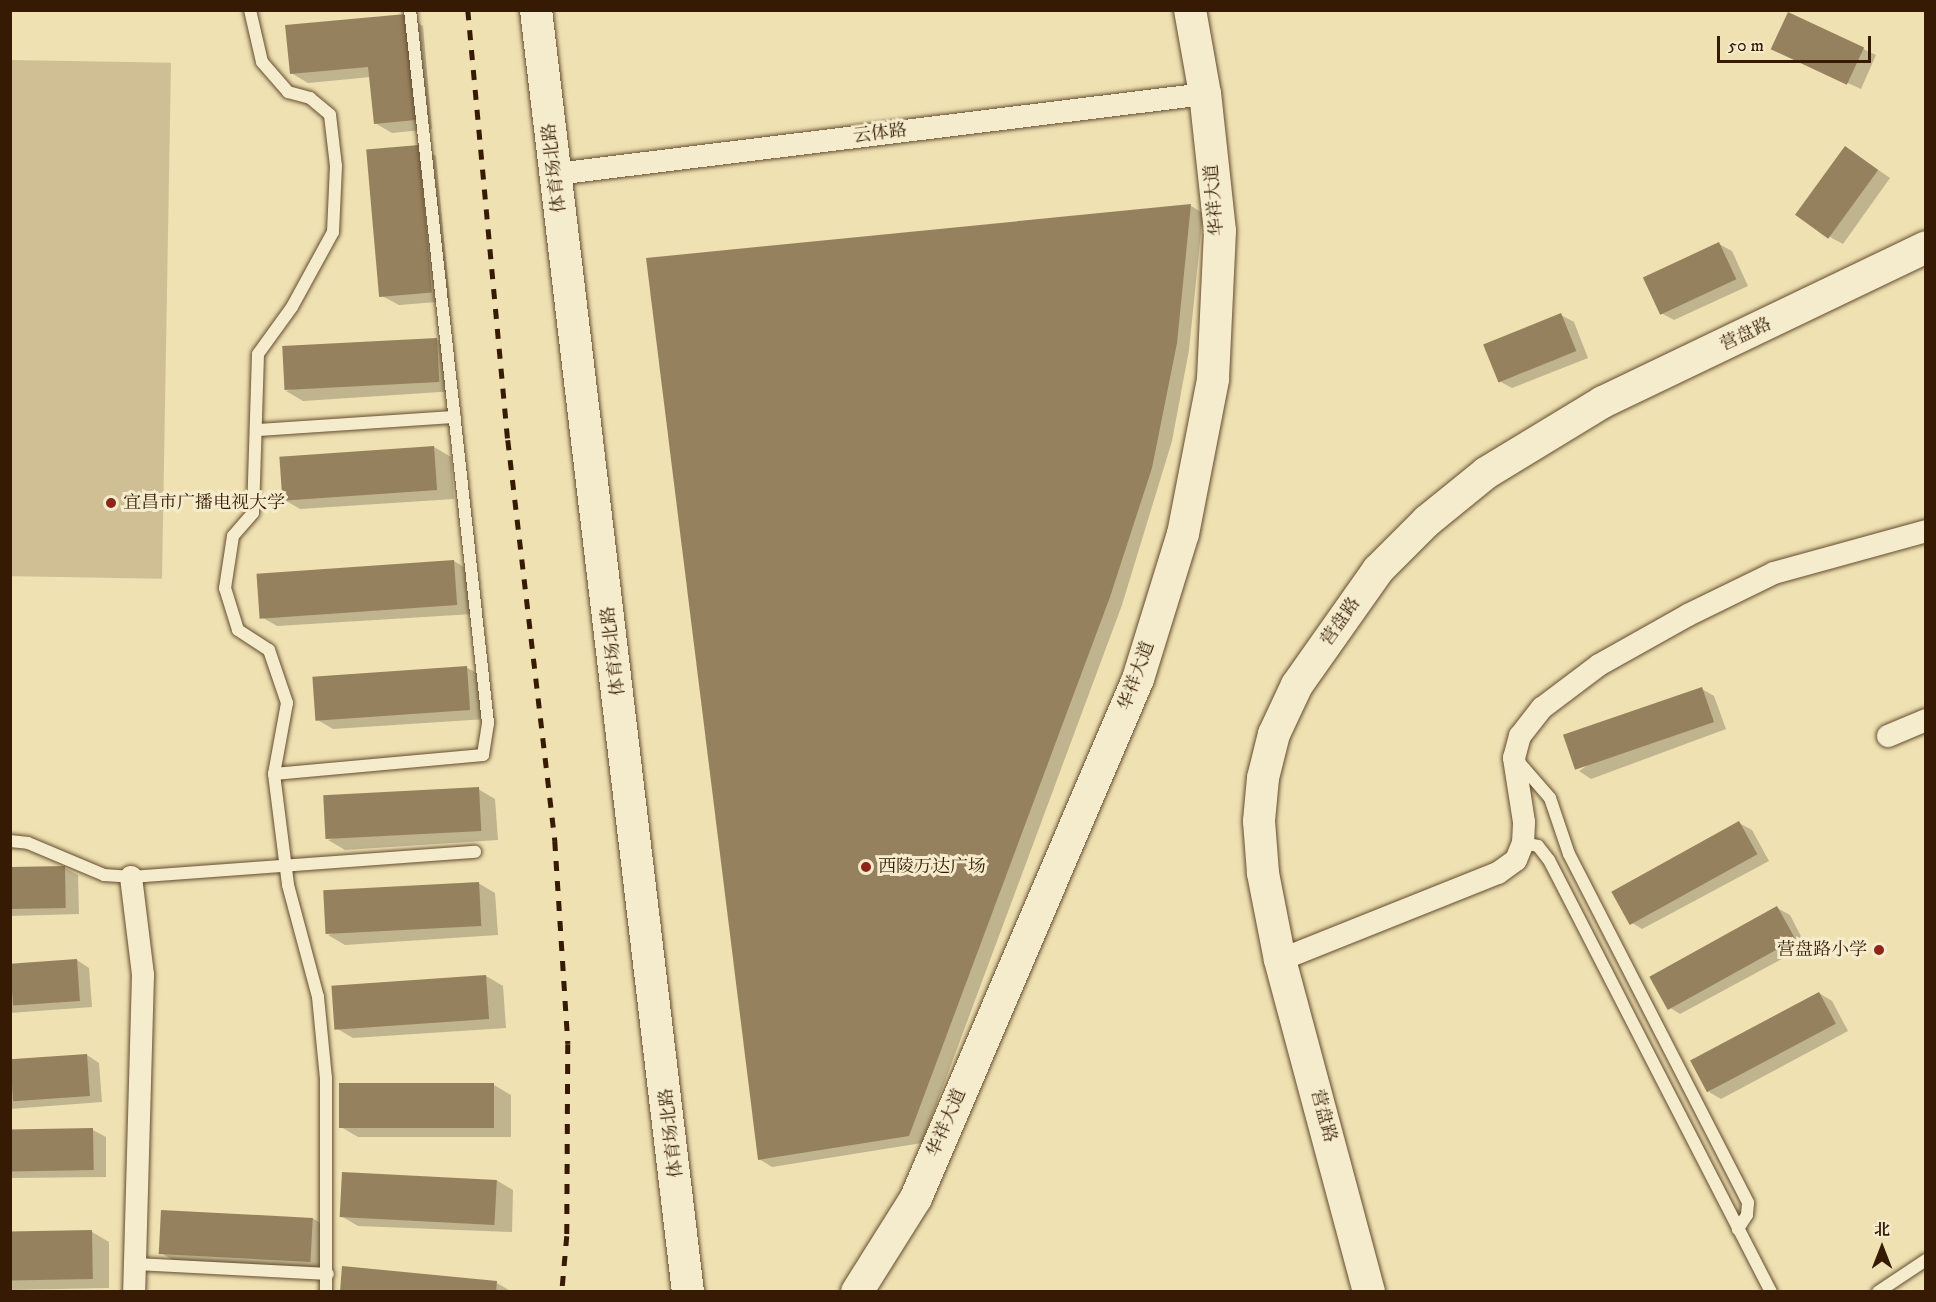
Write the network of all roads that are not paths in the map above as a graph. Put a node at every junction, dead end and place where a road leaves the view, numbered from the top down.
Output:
1 (250, 10) edge
2 (410, 10) edge
3 (516, 10) edge
4 (536, 10) edge
5 (1190, 10) edge
6 (1205, 94) junction
7 (556, 174) junction
8 (1926, 247) edge
9 (455, 417) junction
10 (257, 430) junction
11 (1926, 531) edge
12 (1926, 720) edge
13 (1888, 736) dead end
14 (1514, 758) junction
15 (274, 774) junction
16 (10, 841) edge
17 (1523, 843) junction
18 (475, 852) dead end
19 (286, 865) junction
20 (131, 878) junction
21 (1280, 960) junction
22 (1738, 1229) junction
23 (1926, 1260) edge
24 (137, 1264) junction
25 (328, 1274) junction
26 (134, 1292) edge
27 (326, 1292) edge
28 (668, 1292) edge
29 (688, 1292) edge
30 (857, 1292) edge
31 (1369, 1292) edge
32 (1771, 1292) edge
33 (1878, 1292) edge

1 - 10 lane
2 - 9 lane
3 - 28 street, 体育场北路
4 - 7 street, 体育场北路
5 - 6 street, 华祥大道
6 - 7 street, 云体路
6 - 30 street, 华祥大道
7 - 29 street, 体育场北路
8 - 21 street, 营盘路
9 - 10 lane
9 - 15 lane
10 - 15 lane
11 - 14 street
12 - 13 street
14 - 17 street
14 - 22 lane
15 - 19 lane
16 - 20 lane
17 - 21 street
17 - 22 lane
18 - 19 lane
19 - 20 lane
19 - 25 lane
20 - 24 street
21 - 31 street, 营盘路
22 - 32 lane
23 - 33 lane
24 - 25 lane
24 - 26 street
25 - 27 lane

